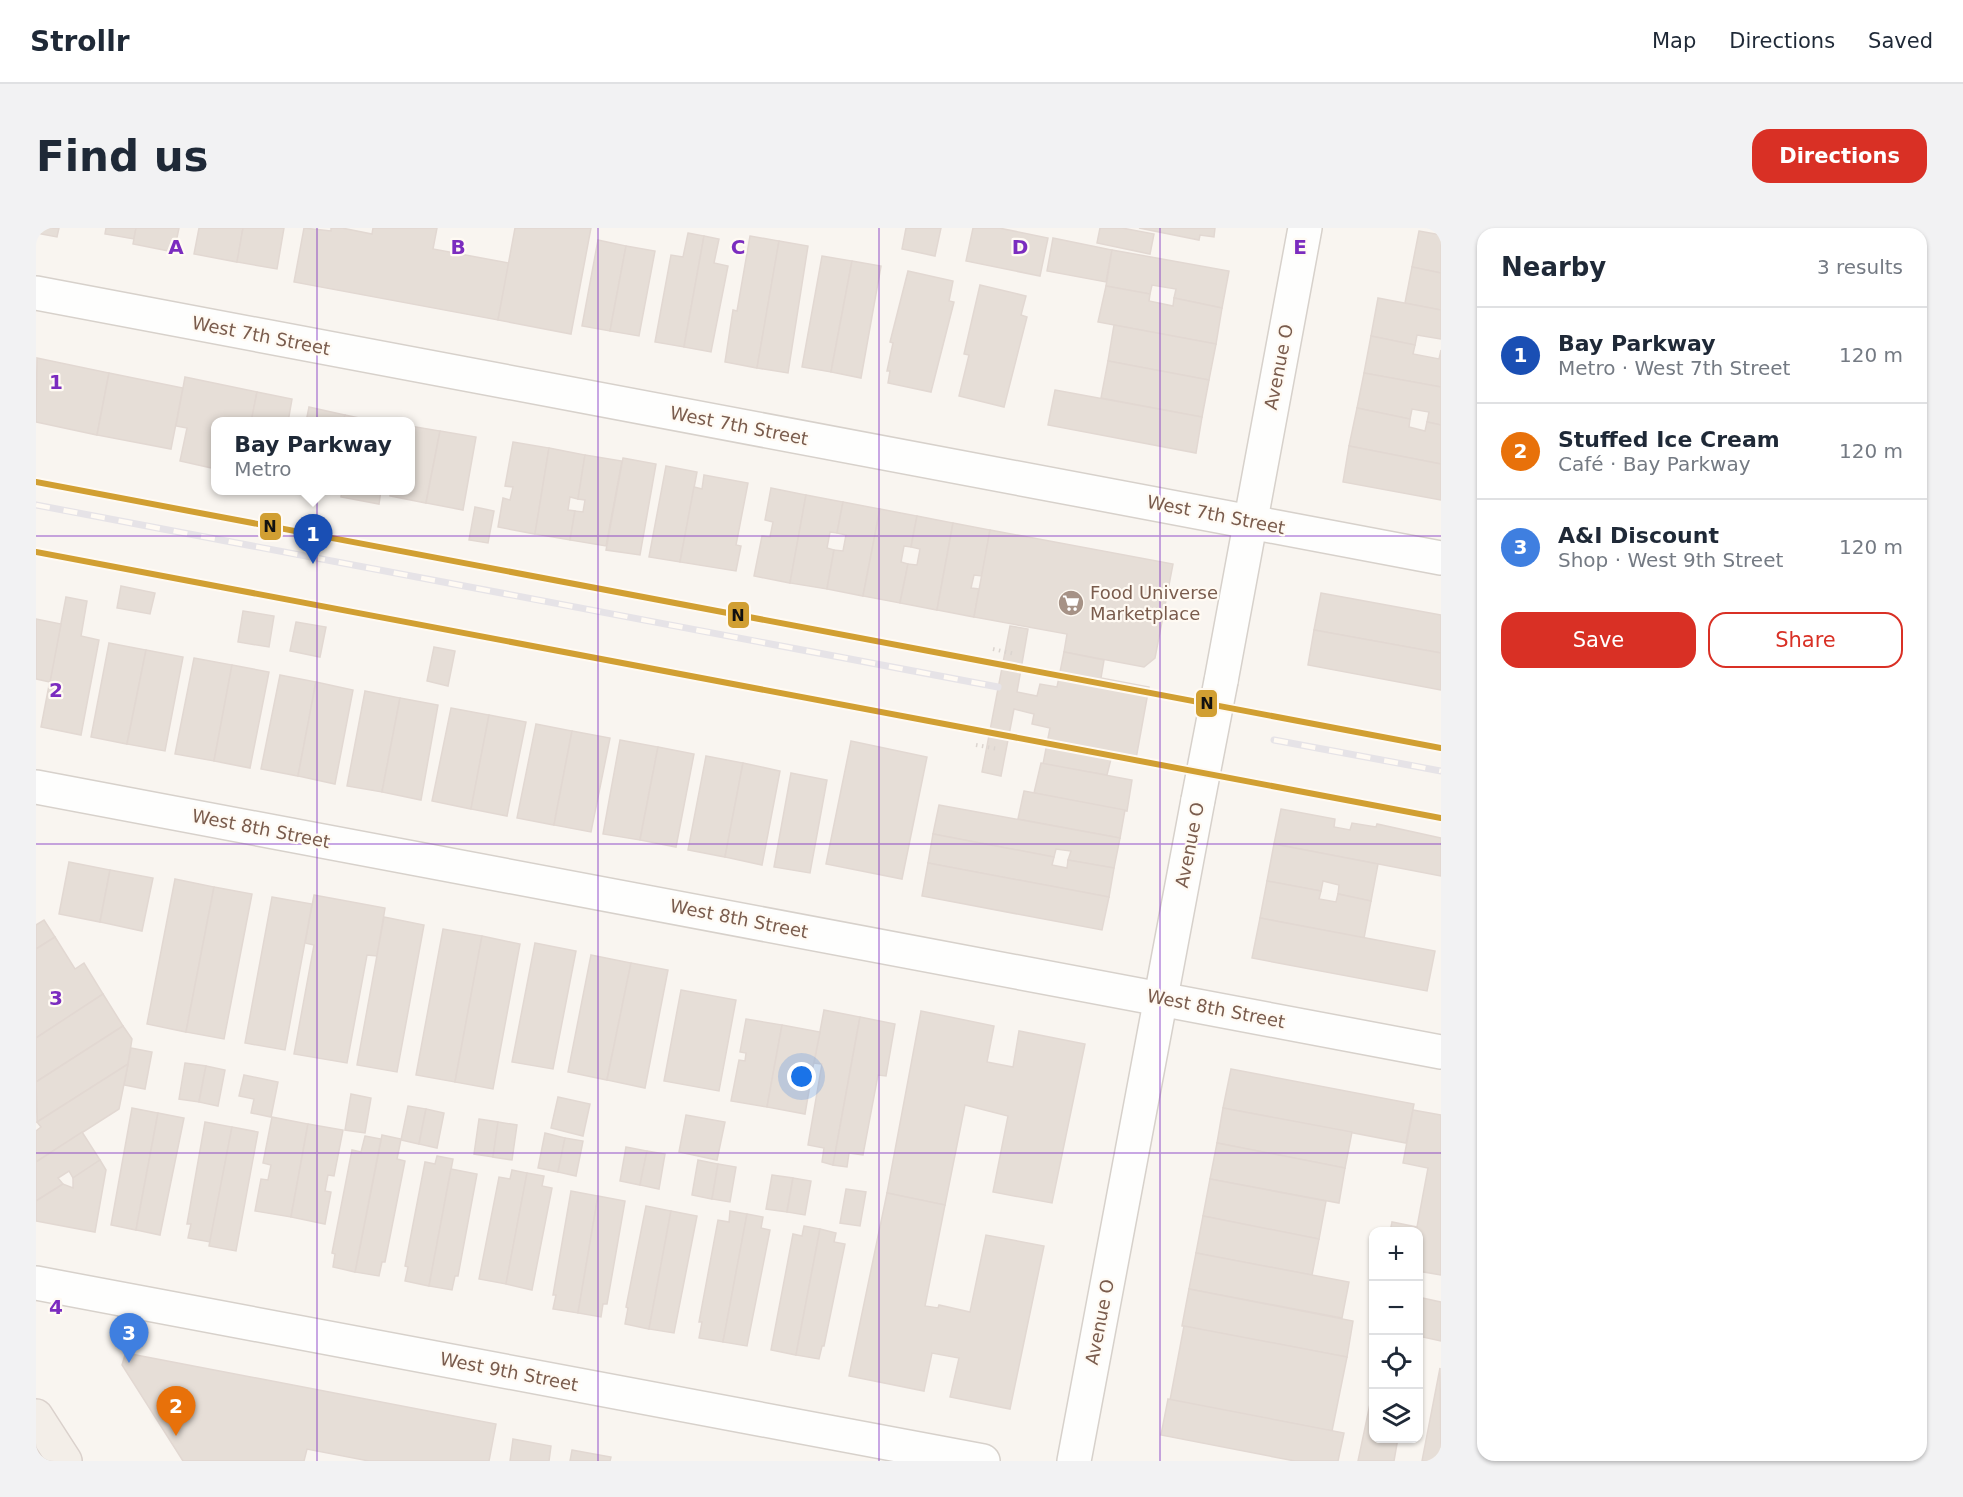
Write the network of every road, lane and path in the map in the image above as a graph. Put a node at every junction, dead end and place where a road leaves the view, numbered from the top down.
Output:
1 (1305, 228) edge
2 (36, 294) edge
3 (1250, 521) junction
4 (1441, 558) edge
5 (993, 649) dead end
6 (1016, 654) dead end
7 (975, 745) dead end
8 (998, 749) dead end
9 (36, 787) edge
10 (1161, 999) junction
11 (1441, 1052) edge
12 (36, 1283) edge
13 (36, 1416) edge
14 (65, 1461) edge
15 (983, 1461) edge
16 (1074, 1461) edge

1 - 3 street, Avenue O
2 - 3 street, West 7th Street
3 - 4 street, West 7th Street
3 - 10 street, Avenue O, bridge
5 - 6 path
7 - 8 path
9 - 10 street, West 8th Street
10 - 11 street, West 8th Street
10 - 16 street, Avenue O
12 - 15 street, West 9th Street
13 - 14 main road

